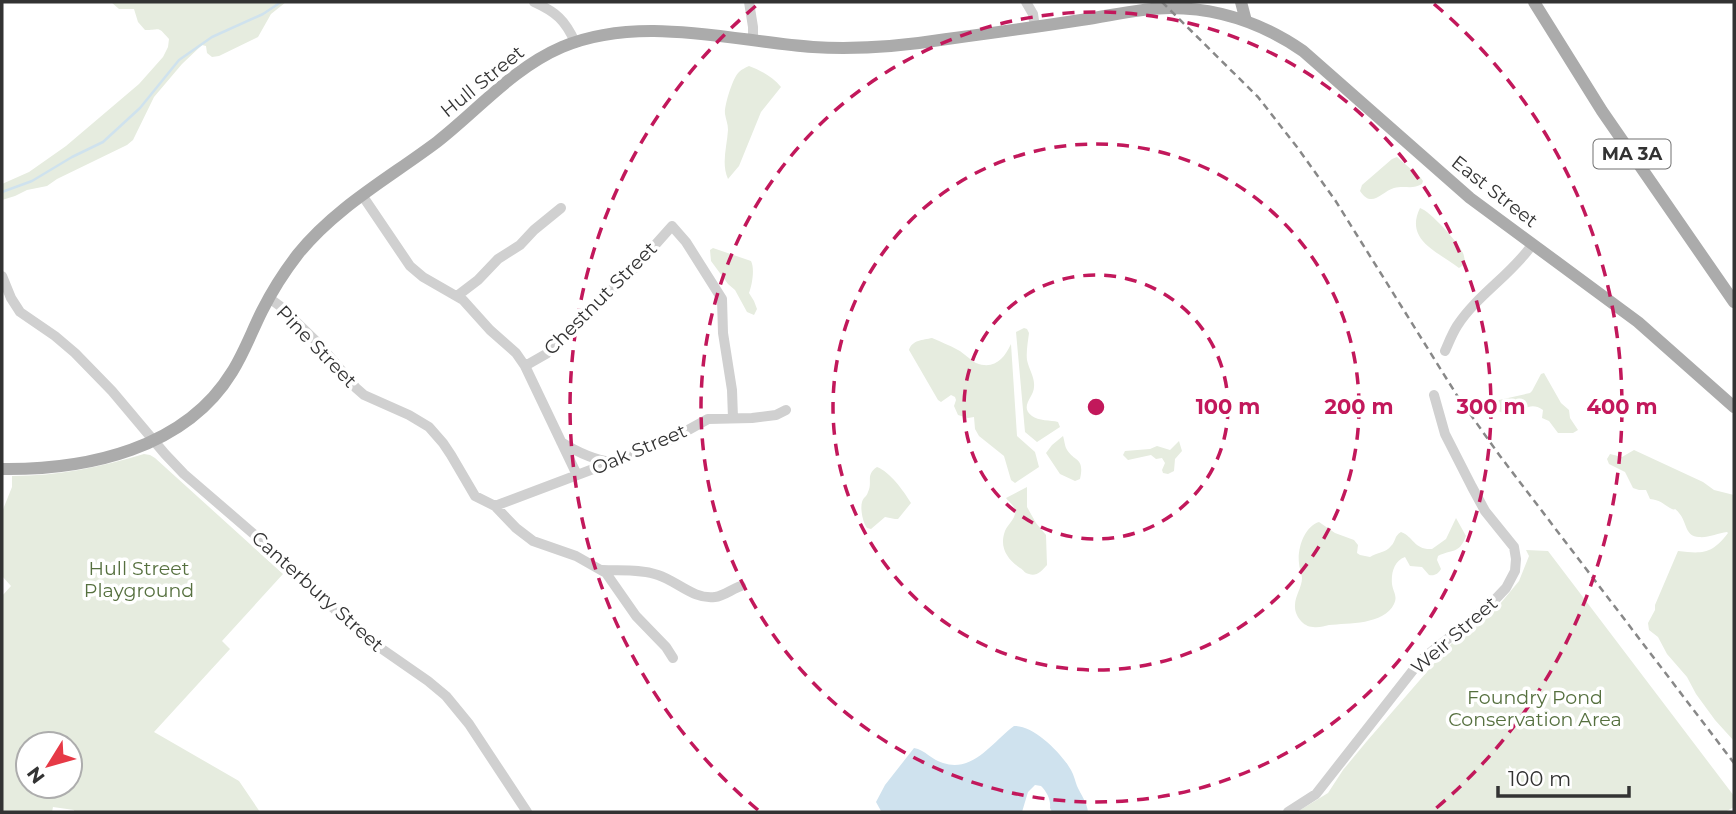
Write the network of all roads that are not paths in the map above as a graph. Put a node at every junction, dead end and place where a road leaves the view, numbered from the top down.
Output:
1 (534, 2) edge
2 (749, 2) edge
3 (1026, 2) edge
4 (1241, 2) edge
5 (1534, 2) edge
6 (1226, 8) edge
7 (1246, 21) junction
8 (1035, 27) junction
9 (753, 41) junction
10 (575, 42) junction
11 (362, 195) junction
12 (561, 208) dead end
13 (1532, 245) junction
14 (2, 276) edge
15 (457, 296) junction
16 (269, 298) junction
17 (1734, 302) edge
18 (1445, 351) dead end
19 (525, 366) junction
20 (1434, 395) dead end
21 (1734, 407) edge
22 (786, 410) dead end
23 (733, 418) junction
24 (154, 440) junction
25 (561, 442) junction
26 (615, 462) junction
27 (2, 469) edge
28 (577, 475) junction
29 (495, 506) junction
30 (602, 570) junction
31 (741, 586) dead end
32 (673, 658) dead end
33 (527, 812) edge
34 (1287, 812) edge

1 - 10 street
2 - 9 street
3 - 8 street
4 - 7 main road
5 - 17 main road, MA 3A
6 - 7 main road, Hull Street
6 - 8 main road, Hull Street
7 - 13 main road, East Street
8 - 9 main road, Hull Street
9 - 10 main road, Hull Street
10 - 11 main road, Hull Street
11 - 15 street
11 - 16 main road, Hull Street
12 - 15 street
13 - 18 street
13 - 21 main road, East Street
14 - 24 street, Canterbury Street
15 - 19 street
16 - 24 main road, Hull Street
16 - 29 street, Pine Street
19 - 23 street, Chestnut Street
19 - 25 street
20 - 34 street, Weir Street
22 - 23 street, Oak Street
23 - 26 street, Oak Street
24 - 27 main road, Hull Street
24 - 33 street, Canterbury Street
25 - 26 street
25 - 28 street
26 - 28 street, Oak Street
28 - 29 street, Oak Street
29 - 30 street, Pine Street
30 - 31 street
30 - 32 street, Pine Street

